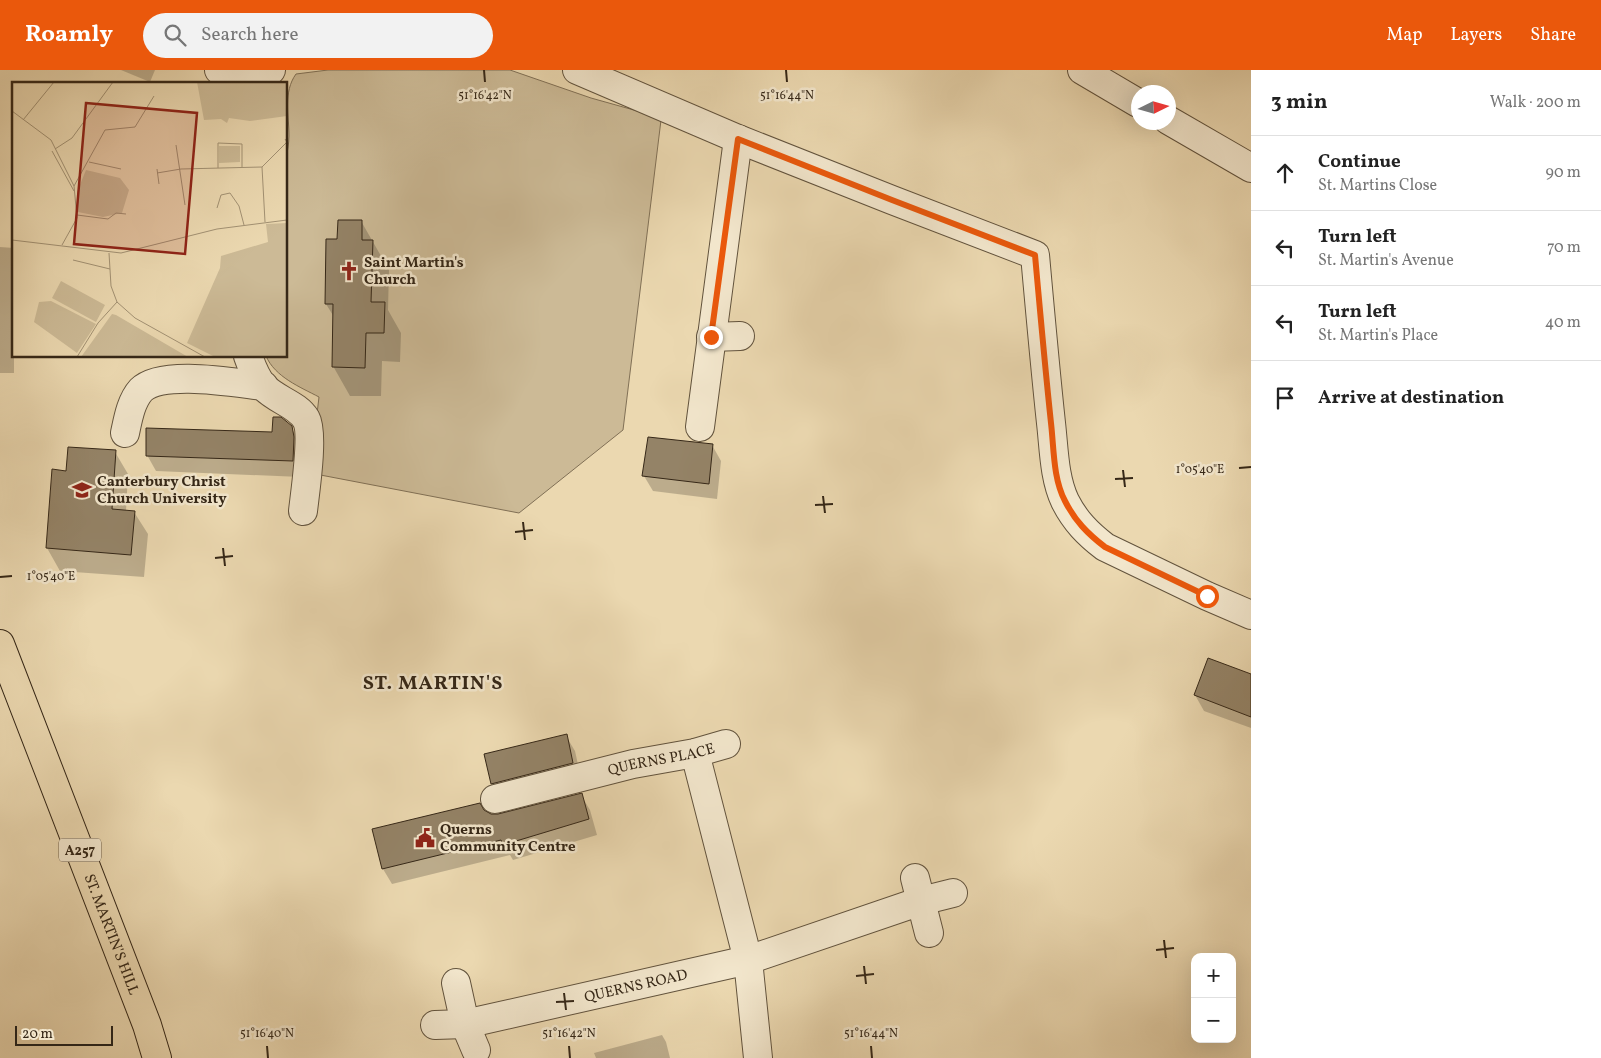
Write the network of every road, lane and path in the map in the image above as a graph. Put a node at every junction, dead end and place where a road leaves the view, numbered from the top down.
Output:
1 (219, 70) edge
2 (577, 70) edge
3 (1082, 70) edge
4 (265, 75) edge
5 (1131, 99) edge
6 (1176, 125) edge
7 (738, 139) junction
8 (1251, 168) edge
9 (740, 336) dead end
10 (711, 337) junction
11 (249, 358) edge
12 (264, 386) junction
13 (700, 427) dead end
14 (125, 433) dead end
15 (303, 511) dead end
16 (1251, 614) edge
17 (0, 644) edge
18 (726, 744) dead end
19 (695, 753) junction
20 (495, 799) dead end
21 (918, 889) junction
22 (953, 893) dead end
23 (929, 932) dead end
24 (748, 960) junction
25 (456, 983) dead end
26 (435, 1024) dead end
27 (465, 1024) junction
28 (476, 1050) dead end
29 (158, 1058) edge
30 (758, 1058) edge

1 - 4 street
2 - 7 street
3 - 5 street
6 - 8 street
7 - 10 street
7 - 16 street
9 - 10 street
10 - 13 street
11 - 12 street
12 - 14 street
12 - 15 street
17 - 29 main road, ST. MARTIN'S HILL / A257
18 - 19 street, QUERNS PLACE
19 - 20 street, QUERNS PLACE
19 - 24 street
21 - 22 street, QUERNS ROAD
21 - 23 street
21 - 24 street, QUERNS ROAD
24 - 27 street, QUERNS ROAD
24 - 30 street
25 - 27 street
26 - 27 street, QUERNS ROAD
27 - 28 street

